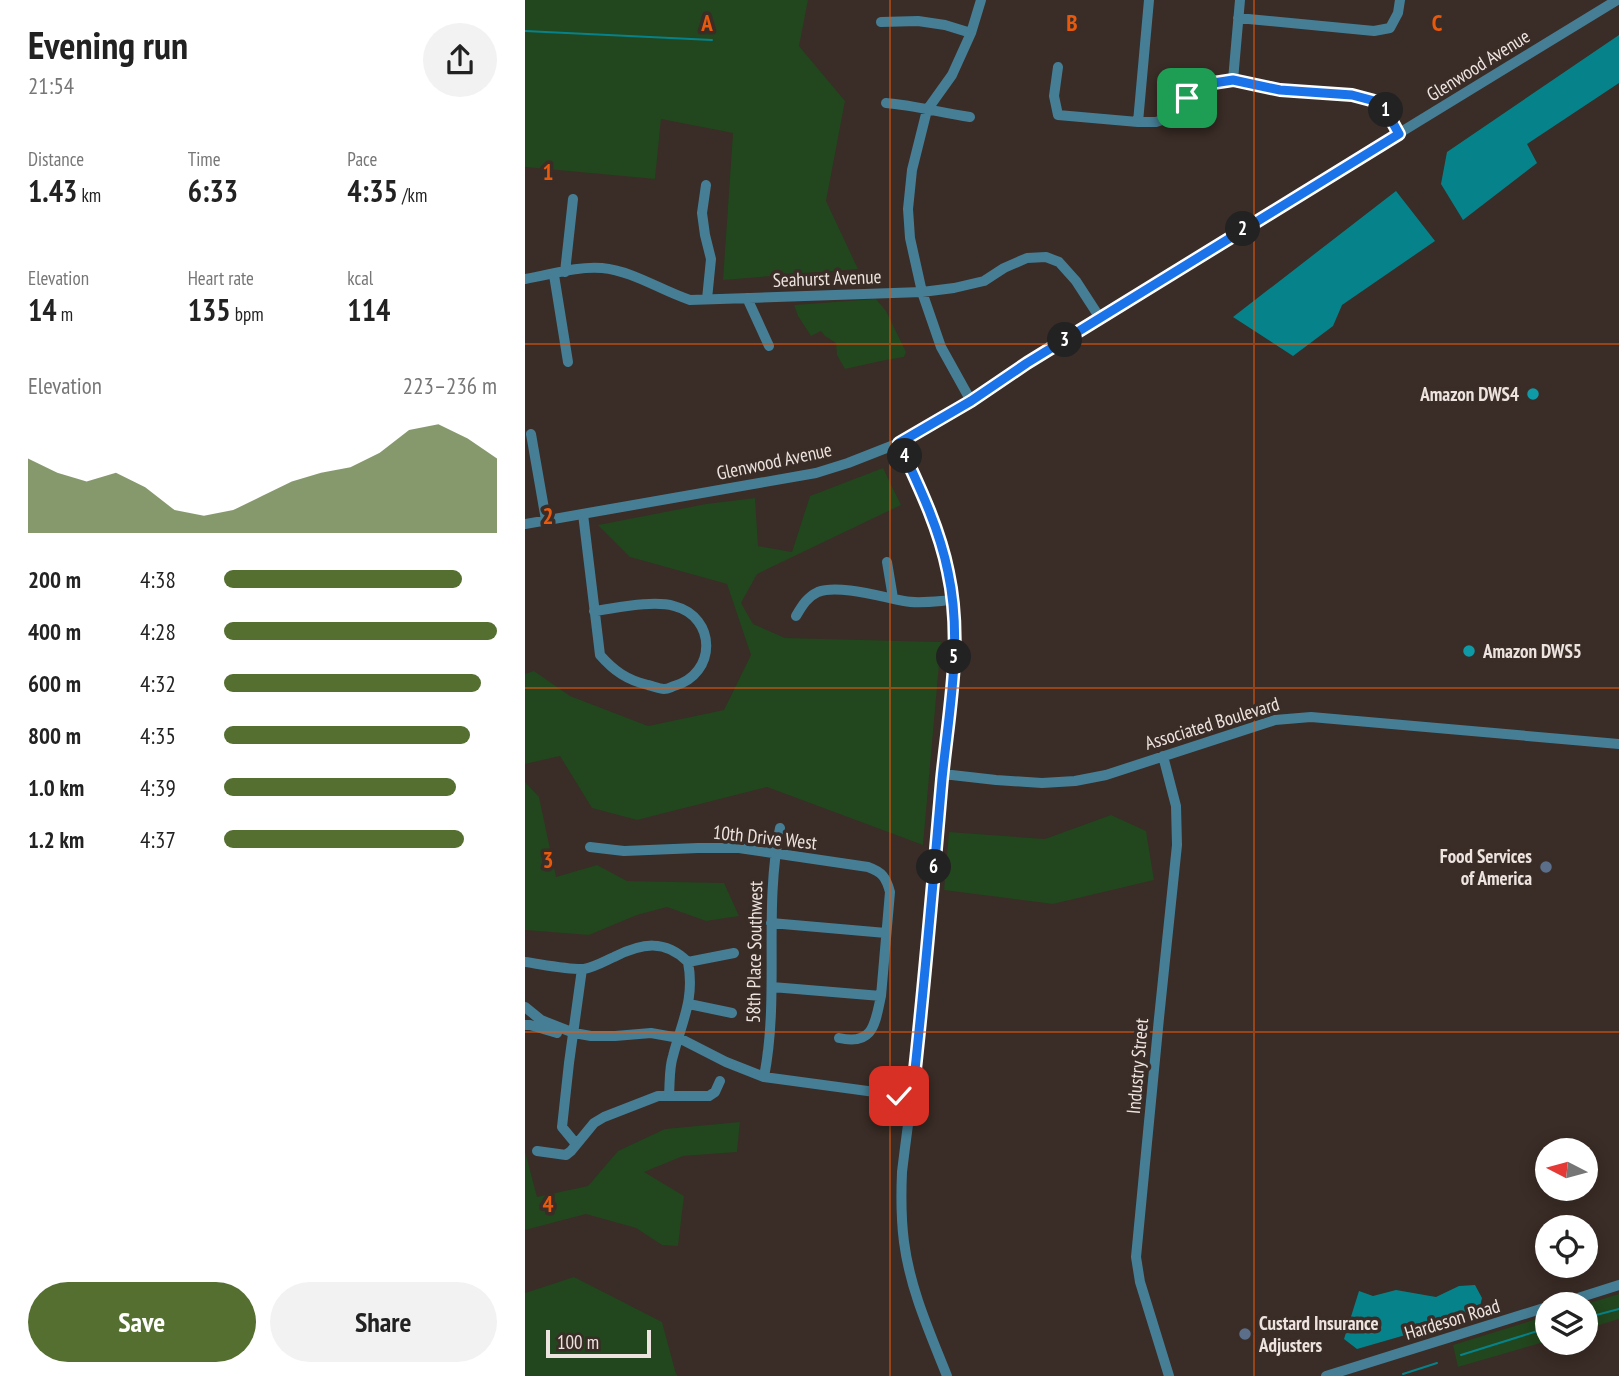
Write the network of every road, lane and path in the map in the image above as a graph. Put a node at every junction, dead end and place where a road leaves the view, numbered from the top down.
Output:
1 (981, 0) edge
2 (1149, 0) edge
3 (1240, 0) edge
4 (1400, 0) edge
5 (1617, 0) edge
6 (1238, 18) junction
7 (881, 22) dead end
8 (971, 33) junction
9 (1058, 66) dead end
10 (1233, 80) junction
11 (885, 103) dead end
12 (927, 110) junction
13 (970, 117) dead end
14 (1138, 122) junction
15 (1399, 134) junction
16 (706, 184) dead end
17 (573, 199) dead end
18 (559, 274) junction
19 (525, 279) edge
20 (922, 292) junction
21 (747, 298) junction
22 (707, 299) junction
23 (1100, 318) junction
24 (769, 346) dead end
25 (568, 362) dead end
26 (971, 401) junction
27 (531, 434) dead end
28 (899, 443) junction
29 (583, 514) junction
30 (546, 520) junction
31 (525, 524) edge
32 (887, 562) dead end
33 (893, 598) junction
34 (953, 600) junction
35 (594, 611) junction
36 (796, 615) dead end
37 (1619, 744) edge
38 (1163, 756) junction
39 (943, 774) junction
40 (780, 828) dead end
41 (590, 847) dead end
42 (775, 853) junction
43 (771, 923) junction
44 (886, 933) junction
45 (734, 953) dead end
46 (525, 962) edge
47 (688, 962) junction
48 (582, 969) junction
49 (772, 987) junction
50 (881, 996) junction
51 (689, 1004) junction
52 (525, 1007) edge
53 (732, 1013) dead end
54 (525, 1025) edge
55 (574, 1033) junction
56 (678, 1038) junction
57 (839, 1038) dead end
58 (764, 1077) junction
59 (720, 1080) dead end
60 (669, 1095) junction
61 (912, 1097) junction
62 (576, 1144) junction
63 (537, 1151) dead end
64 (1619, 1285) edge
65 (1597, 1292) edge
66 (1535, 1311) edge
67 (947, 1376) edge
68 (1169, 1376) edge
69 (1327, 1376) edge

1 - 8 street
2 - 14 street
3 - 6 street
4 - 6 street
5 - 15 street, Glenwood Avenue
6 - 10 street
7 - 8 street
8 - 12 street
9 - 14 street
10 - 14 street
10 - 15 street
11 - 12 street
12 - 13 street
12 - 20 street
15 - 23 street, Glenwood Avenue
16 - 22 street
17 - 18 street
18 - 19 street, Seahurst Avenue
18 - 22 street, Seahurst Avenue
18 - 25 street
20 - 21 street, Seahurst Avenue
20 - 23 street, Seahurst Avenue
20 - 26 street
21 - 22 street, Seahurst Avenue
21 - 24 street
23 - 26 street, Glenwood Avenue
26 - 28 street, Glenwood Avenue
27 - 30 street
28 - 29 street, Glenwood Avenue
28 - 34 street
29 - 30 street, Glenwood Avenue
29 - 35 street
30 - 31 street, Glenwood Avenue
32 - 33 street
33 - 34 street
33 - 36 street
34 - 39 street
35 - 35 street
37 - 38 street, Associated Boulevard
38 - 39 street, Associated Boulevard
38 - 68 street, Industry Street
39 - 61 street
40 - 42 street, 58th Place Southwest
41 - 42 street, 10th Drive West
42 - 43 street, 58th Place Southwest
42 - 44 street, 10th Drive West
43 - 44 street
43 - 49 street, 58th Place Southwest
44 - 50 street
45 - 47 street
46 - 48 street
47 - 48 street
47 - 51 street
48 - 55 street
49 - 50 street
49 - 58 street, 58th Place Southwest
50 - 57 street
51 - 53 street
51 - 56 street
52 - 55 street
54 - 55 street
55 - 56 street
55 - 62 street
56 - 58 street
56 - 60 street
58 - 61 street
59 - 60 street
60 - 62 street
61 - 67 street
62 - 63 street
64 - 65 street
66 - 69 street, Hardeson Road

